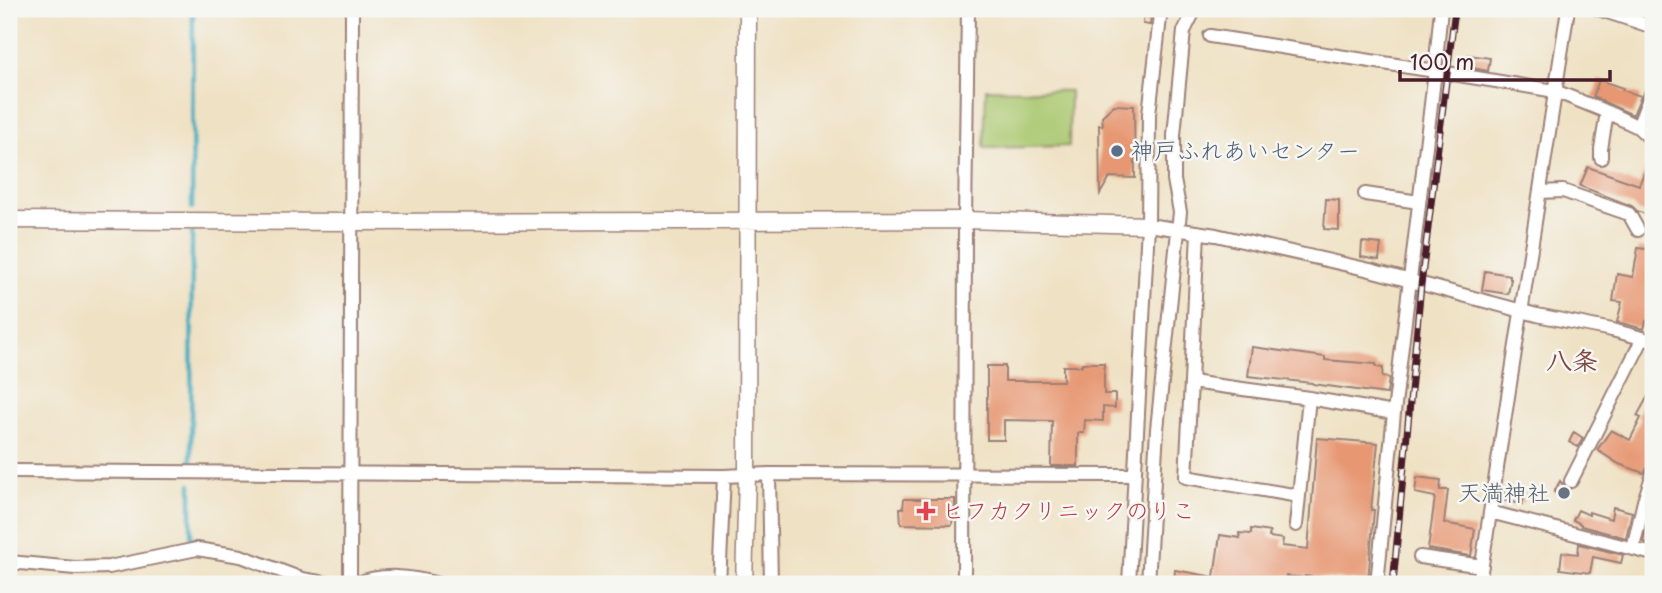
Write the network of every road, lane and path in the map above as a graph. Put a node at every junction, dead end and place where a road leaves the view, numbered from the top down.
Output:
1 (352, 9) edge
2 (748, 9) edge
3 (968, 9) edge
4 (1161, 9) edge
5 (1195, 9) edge
6 (1441, 9) edge
7 (1568, 9) edge
8 (1598, 9) edge
9 (1653, 27) edge
10 (1210, 36) dead end
11 (1435, 71) junction
12 (1653, 89) edge
13 (1555, 91) junction
14 (1608, 112) junction
15 (1638, 127) junction
16 (1653, 141) edge
17 (1601, 158) dead end
18 (1540, 192) junction
19 (1366, 194) dead end
20 (1419, 202) junction
21 (9, 220) edge
22 (747, 220) junction
23 (965, 220) junction
24 (352, 222) junction
25 (1148, 225) junction
26 (1178, 228) junction
27 (1638, 230) dead end
28 (1198, 232) junction
29 (1410, 281) junction
30 (1522, 310) junction
31 (1648, 340) edge
32 (1191, 382) junction
33 (1309, 398) junction
34 (1394, 413) junction
35 (9, 471) edge
36 (350, 474) junction
37 (769, 474) junction
38 (1653, 474) edge
39 (965, 475) junction
40 (1134, 475) junction
41 (724, 476) junction
42 (747, 476) junction
43 (1571, 481) dead end
44 (1299, 496) junction
45 (1490, 512) junction
46 (1296, 525) dead end
47 (1633, 548) junction
48 (1653, 554) edge
49 (1420, 557) dead end
50 (9, 562) edge
51 (1482, 566) junction
52 (331, 584) edge
53 (350, 584) edge
54 (356, 584) edge
55 (438, 584) edge
56 (719, 584) edge
57 (744, 584) edge
58 (771, 584) edge
59 (964, 584) edge
60 (1129, 584) edge
61 (1148, 584) edge
62 (1377, 584) edge
63 (1479, 584) edge

1 - 24 street
2 - 22 street
3 - 23 street
4 - 25 street
5 - 26 street
6 - 11 street
7 - 13 street
8 - 9 street
10 - 11 street
11 - 13 street
11 - 20 street
12 - 15 street
13 - 14 street
13 - 18 street
14 - 15 street
14 - 17 street
15 - 16 street
18 - 27 street
18 - 30 street
19 - 20 street
20 - 29 street
21 - 24 street
22 - 23 street
22 - 24 street
22 - 42 street
23 - 25 street
23 - 39 street
24 - 36 street
25 - 26 street
25 - 40 street
26 - 28 street
26 - 61 street
28 - 29 street
28 - 32 street
29 - 30 street
29 - 34 street
30 - 31 street
30 - 45 street
31 - 43 street
32 - 33 street
32 - 44 street
33 - 34 street
33 - 44 street
34 - 62 street
35 - 36 street
36 - 41 street
36 - 53 street
37 - 39 street
37 - 42 street
37 - 58 street
38 - 47 street
39 - 40 street
39 - 59 street
40 - 60 street
41 - 42 street
41 - 56 street
42 - 57 street
44 - 46 street
45 - 47 street
45 - 51 street
47 - 48 street
49 - 51 street
50 - 52 street
51 - 63 street
54 - 55 street

